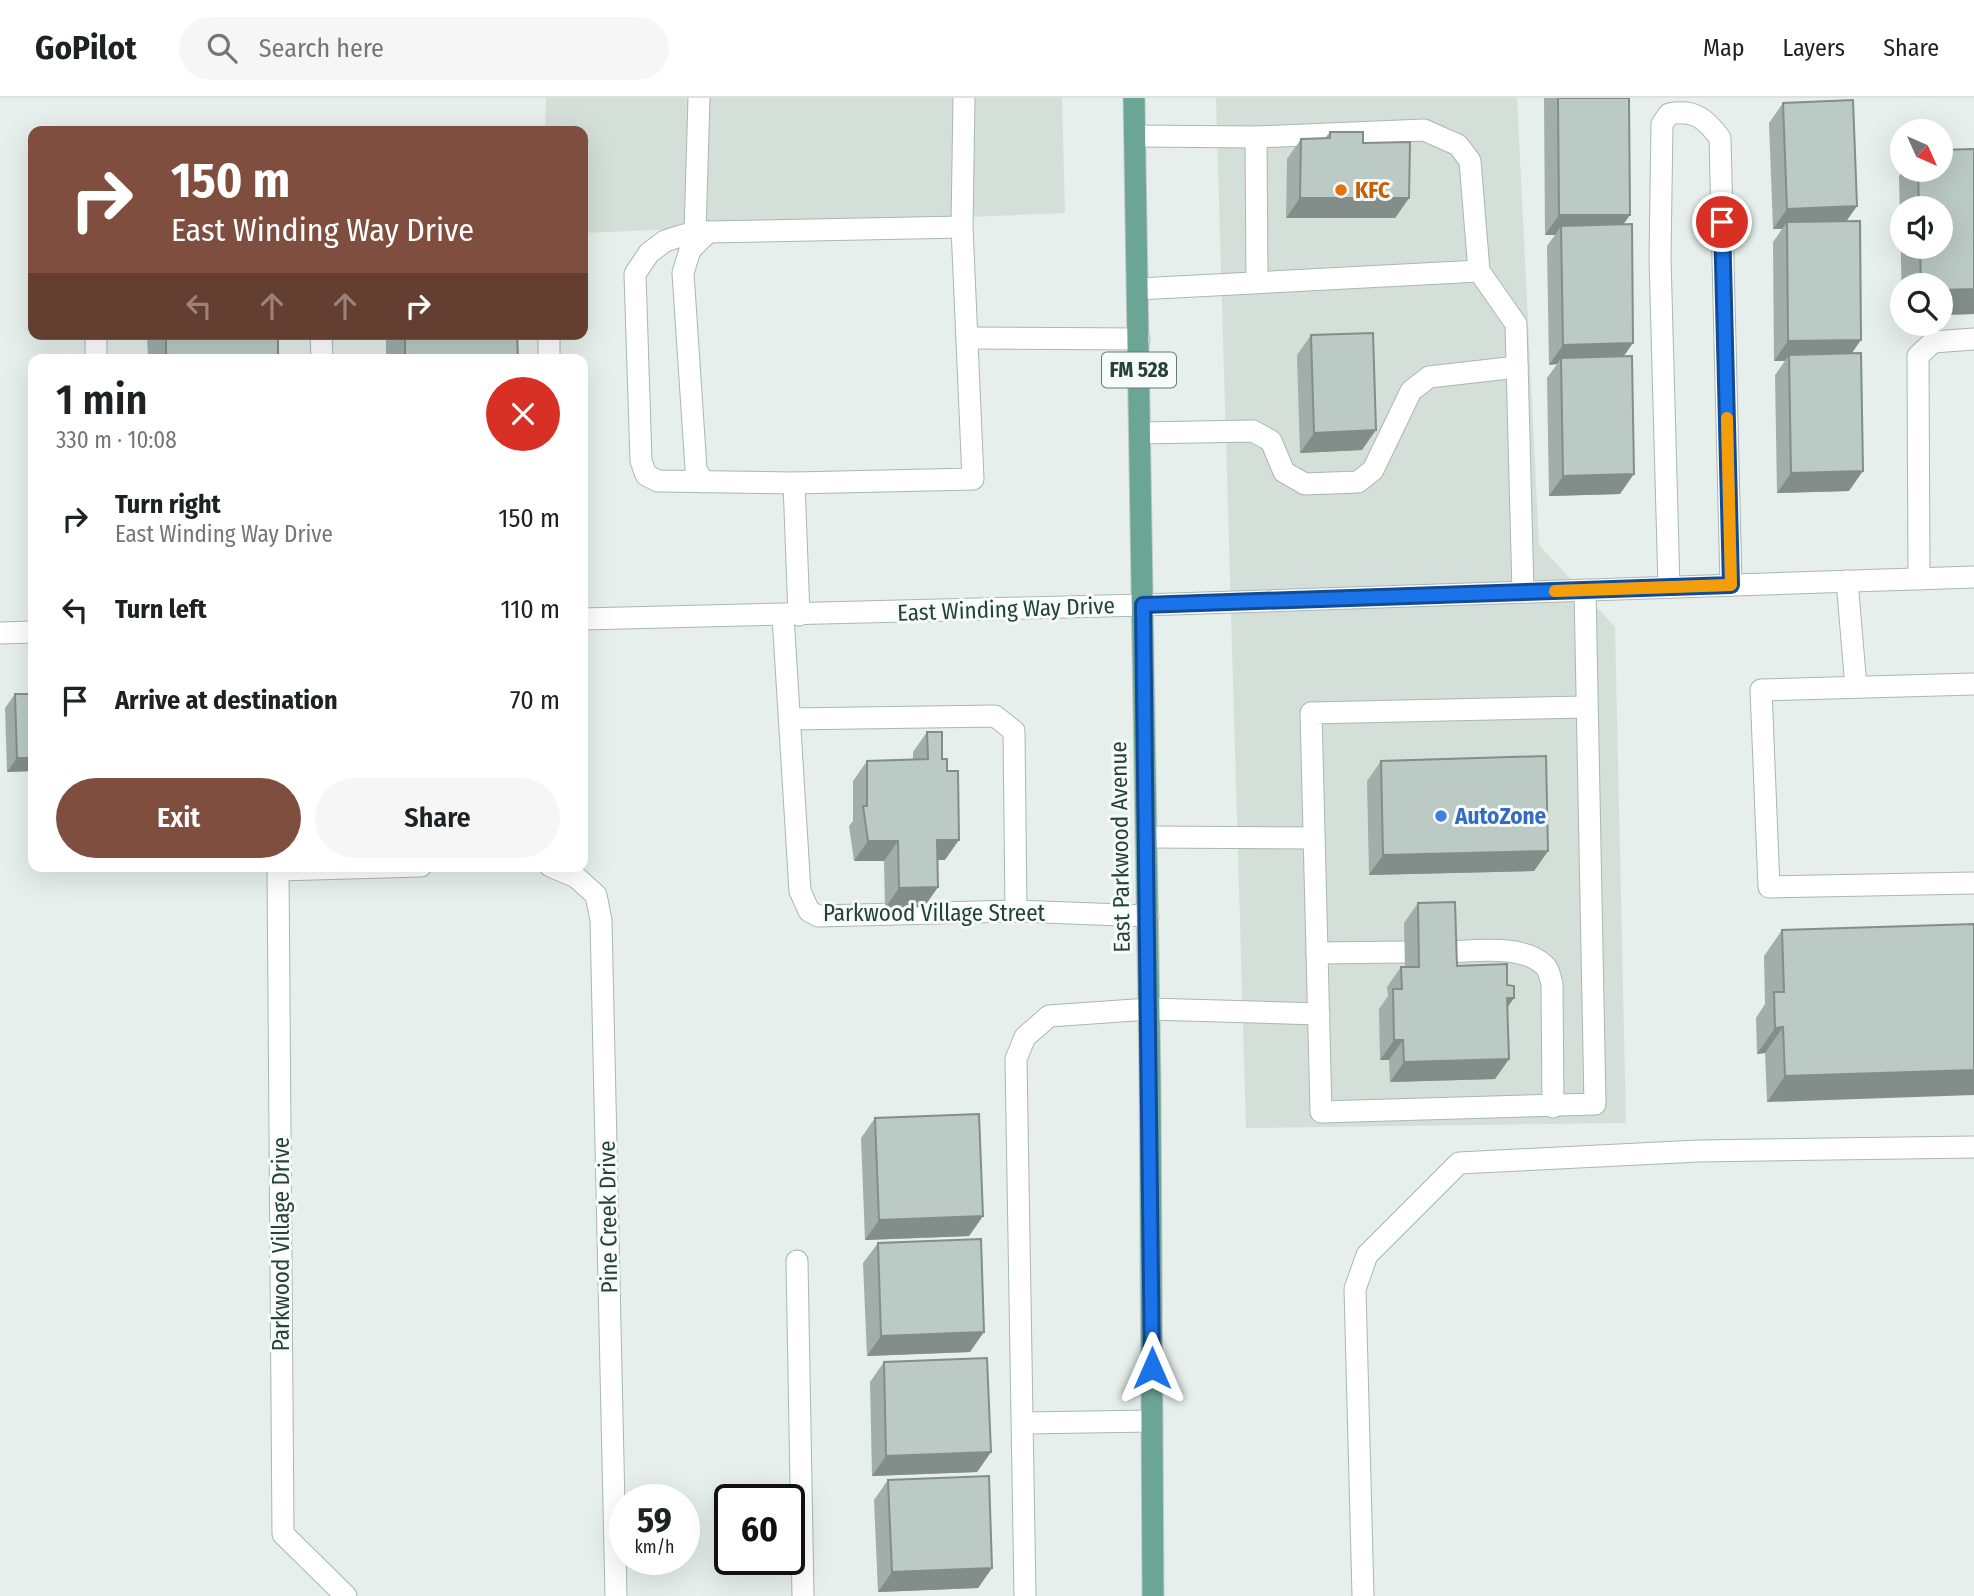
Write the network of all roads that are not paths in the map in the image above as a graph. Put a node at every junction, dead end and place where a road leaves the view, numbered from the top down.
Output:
1 (699, 98) edge
2 (964, 98) edge
3 (1134, 98) edge
4 (1135, 136) junction
5 (1256, 137) junction
6 (962, 227) junction
7 (702, 233) junction
8 (1479, 271) junction
9 (1257, 282) junction
10 (1138, 289) junction
11 (967, 338) junction
12 (1139, 339) junction
13 (1974, 339) edge
14 (1517, 367) junction
15 (1140, 433) junction
16 (703, 482) junction
17 (794, 483) junction
18 (1974, 577) edge
19 (1919, 579) junction
20 (1847, 581) junction
21 (1731, 585) junction
22 (1669, 587) junction
23 (1585, 590) junction
24 (1523, 592) junction
25 (1143, 605) junction
26 (791, 615) junction
27 (588, 619) edge
28 (28, 632) edge
29 (0, 633) edge
30 (1974, 684) edge
31 (1856, 687) junction
32 (1587, 707) junction
33 (790, 719) junction
34 (1147, 837) junction
35 (1314, 838) junction
36 (278, 872) edge
37 (564, 872) edge
38 (1974, 883) edge
39 (1016, 911) junction
40 (1148, 916) junction
41 (1404, 952) dead end
42 (1443, 952) edge
43 (1317, 953) junction
44 (1149, 1009) junction
45 (1319, 1014) junction
46 (1553, 1107) junction
47 (1974, 1147) edge
48 (797, 1261) dead end
49 (1152, 1421) junction
50 (1024, 1423) junction
51 (346, 1596) edge
52 (616, 1596) edge
53 (803, 1596) edge
54 (1025, 1596) edge
55 (1153, 1596) edge
56 (1363, 1596) edge

1 - 7 street
2 - 6 street
3 - 4 main road, East Parkwood Avenue / FM 528
4 - 5 street
4 - 10 main road, East Parkwood Avenue / FM 528
5 - 8 street
5 - 9 street
6 - 7 street
6 - 11 street
7 - 16 street
7 - 16 street
8 - 9 street
8 - 14 street
9 - 10 street
10 - 12 main road, East Parkwood Avenue / FM 528
11 - 12 street
11 - 17 street
12 - 15 main road, East Parkwood Avenue / FM 528
13 - 19 street
14 - 15 street
14 - 24 street
15 - 25 main road, East Parkwood Avenue / FM 528
16 - 17 street
17 - 26 street, Parkwood Village Street
18 - 19 street, East Winding Way Drive
19 - 20 street, East Winding Way Drive
20 - 21 street, East Winding Way Drive
20 - 31 street
21 - 22 street, East Winding Way Drive
21 - 22 street
22 - 23 street, East Winding Way Drive
23 - 24 street, East Winding Way Drive
23 - 32 street
24 - 25 street, East Winding Way Drive
25 - 26 street, East Winding Way Drive
25 - 34 main road, East Parkwood Avenue / FM 528
26 - 27 street, East Winding Way Drive
26 - 33 street, Parkwood Village Street
28 - 29 street
30 - 31 street
31 - 38 street
32 - 35 street
32 - 46 street
33 - 39 street, Parkwood Village Street
33 - 39 street
34 - 35 street
34 - 40 main road, East Parkwood Avenue / FM 528
35 - 43 street
36 - 51 street, Parkwood Village Drive
37 - 52 street, Pine Creek Drive
39 - 40 street, Parkwood Village Street
40 - 44 main road, East Parkwood Avenue / FM 528
41 - 43 street
42 - 46 street
43 - 45 street
44 - 45 street
44 - 49 main road, East Parkwood Avenue / FM 528
44 - 50 street
45 - 46 street
47 - 56 street
48 - 53 street
49 - 50 street
49 - 55 main road, East Parkwood Avenue / FM 528
50 - 54 street

